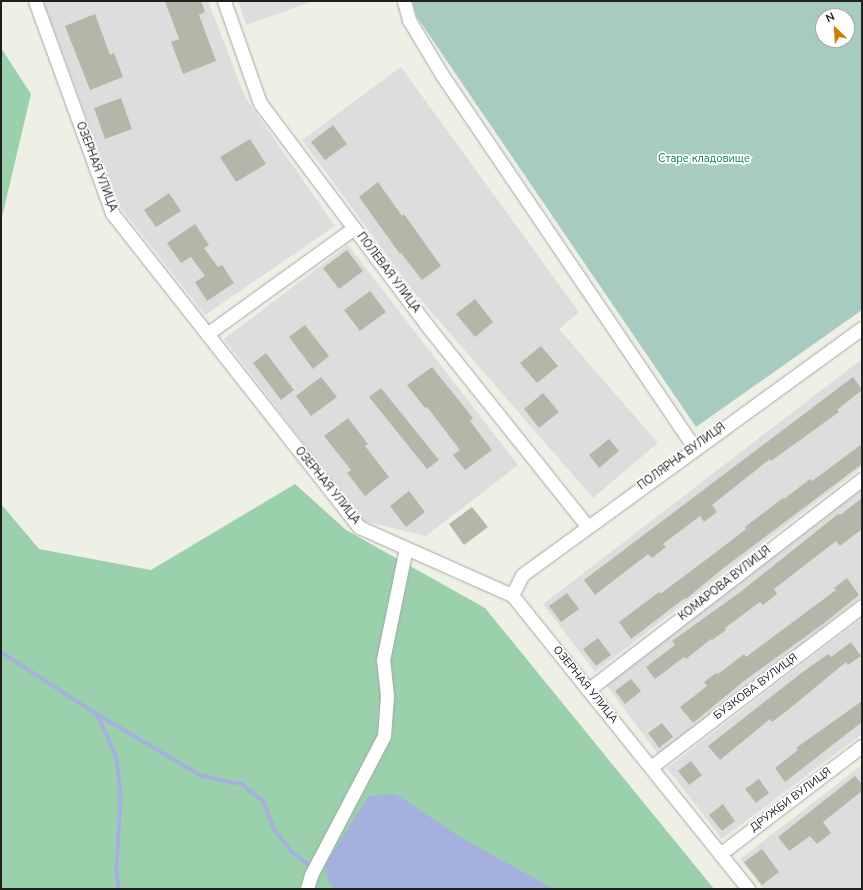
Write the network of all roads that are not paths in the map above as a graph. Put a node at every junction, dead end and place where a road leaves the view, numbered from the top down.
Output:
1 (35, 1) edge
2 (224, 1) edge
3 (404, 1) edge
4 (354, 228) junction
5 (862, 328) edge
6 (207, 334) junction
7 (695, 448) junction
8 (862, 479) edge
9 (587, 526) junction
10 (406, 548) junction
11 (512, 595) junction
12 (862, 606) edge
13 (588, 690) junction
14 (862, 746) edge
15 (651, 768) junction
16 (720, 854) junction
17 (307, 889) edge
18 (748, 889) edge

1 - 6 street, ОЗЕРНАЯ УЛИЦА
2 - 4 street, ПОЛЕВАЯ УЛИЦА
3 - 7 street
4 - 6 street
4 - 9 street, ПОЛЕВАЯ УЛИЦА
5 - 7 street, ПОЛЯРНА ВУЛИЦЯ
6 - 10 street, ОЗЕРНАЯ УЛИЦА
7 - 9 street, ПОЛЯРНА ВУЛИЦЯ
8 - 13 street, КОМАРОВА ВУЛИЦЯ
9 - 11 street, ПОЛЯРНА ВУЛИЦЯ
10 - 11 street, ОЗЕРНАЯ УЛИЦА
10 - 17 street
11 - 13 street, ОЗЕРНАЯ УЛИЦА
12 - 15 street, БУЗКОВА ВУЛИЦЯ
13 - 15 street, ОЗЕРНАЯ УЛИЦА
14 - 16 street, ДРУЖБИ ВУЛИЦЯ
15 - 16 street, ОЗЕРНАЯ УЛИЦА
16 - 18 street, ОЗЕРНАЯ УЛИЦА

